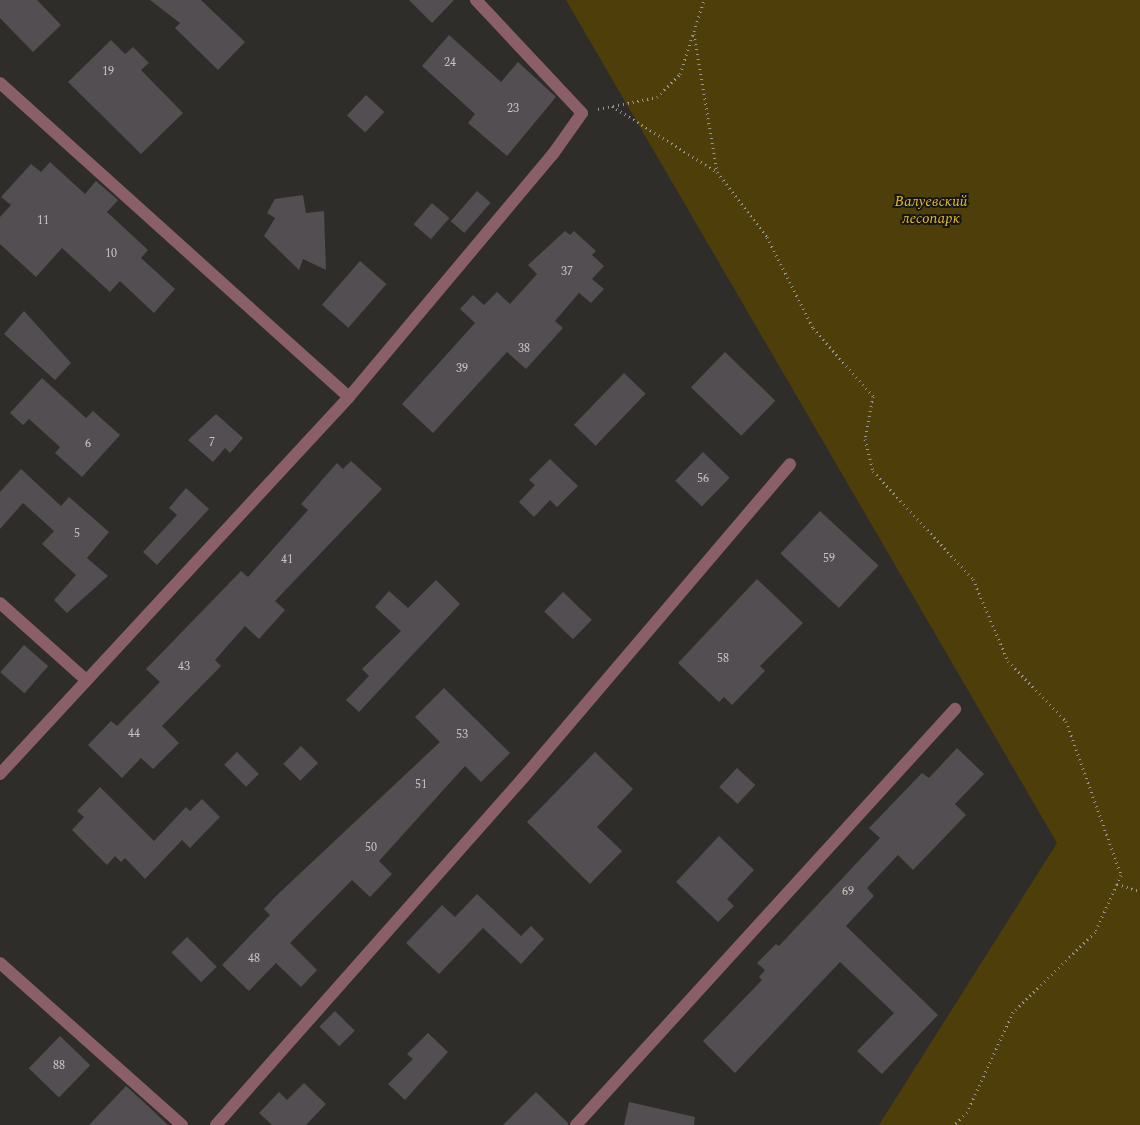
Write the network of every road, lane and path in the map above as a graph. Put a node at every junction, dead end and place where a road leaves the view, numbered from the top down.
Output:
1 (476, 0) edge
2 (704, 0) edge
3 (693, 33) junction
4 (0, 83) edge
5 (612, 106) junction
6 (582, 113) junction
7 (718, 172) junction
8 (349, 397) junction
9 (790, 464) dead end
10 (0, 603) edge
11 (85, 679) junction
12 (956, 709) dead end
13 (0, 774) edge
14 (1117, 884) junction
15 (1140, 890) edge
16 (0, 963) edge
17 (182, 1125) edge
18 (216, 1125) edge
19 (576, 1125) edge
20 (954, 1125) edge

1 - 6 street
2 - 3 path
3 - 5 path
3 - 7 path
4 - 8 street
5 - 6 path
5 - 7 path
6 - 8 street
7 - 14 path
8 - 11 street
9 - 18 street
10 - 11 street
11 - 13 street
12 - 19 street
14 - 15 path
14 - 20 path
16 - 17 street

